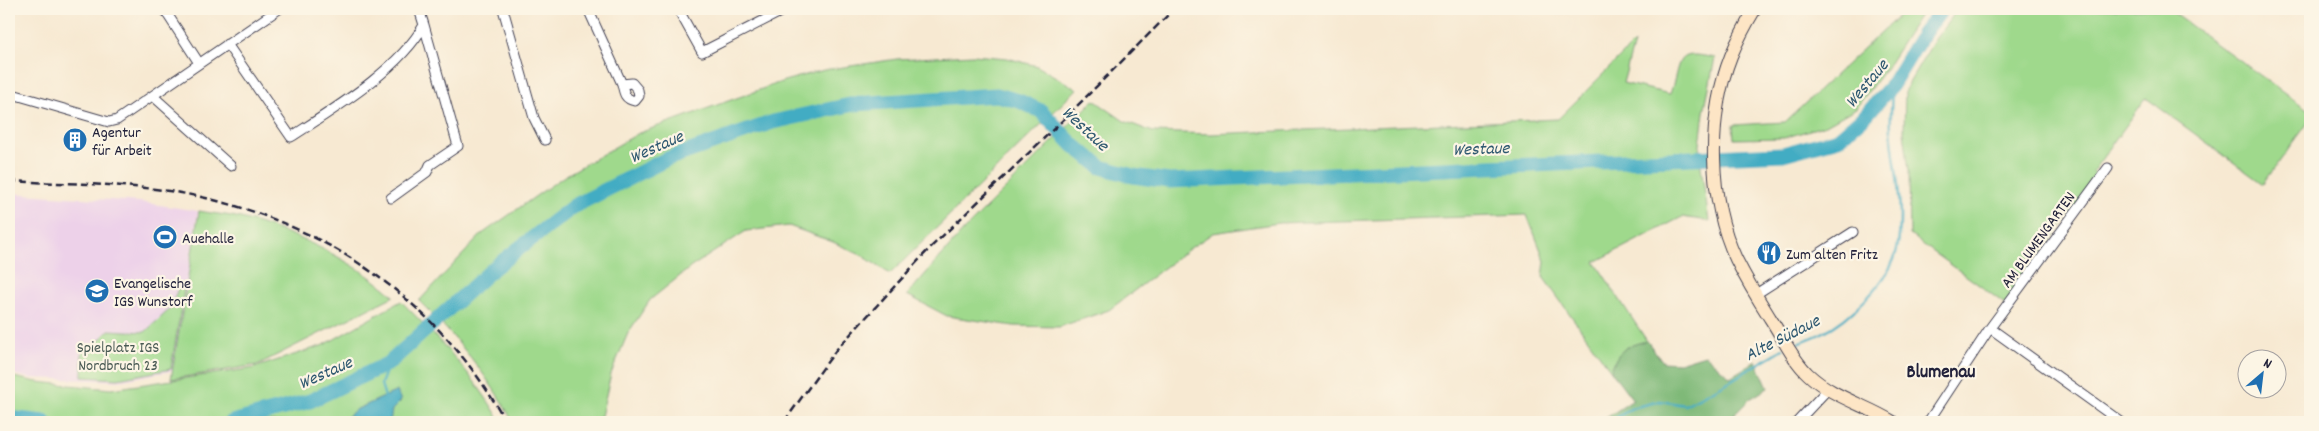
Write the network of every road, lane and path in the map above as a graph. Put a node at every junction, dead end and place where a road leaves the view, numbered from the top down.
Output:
1 (164, 9) edge
2 (279, 9) edge
3 (419, 9) edge
4 (503, 9) edge
5 (588, 9) edge
6 (678, 9) edge
7 (786, 9) edge
8 (1755, 9) edge
9 (424, 25) junction
10 (227, 44) junction
11 (199, 64) junction
12 (622, 84) dead end
13 (9, 93) edge
14 (153, 96) junction
15 (545, 140) dead end
16 (231, 166) dead end
17 (2108, 168) dead end
18 (391, 198) dead end
19 (1853, 232) dead end
20 (1756, 294) junction
21 (1990, 328) junction
22 (1828, 389) junction
23 (1797, 422) edge
24 (1893, 422) edge
25 (1928, 422) edge
26 (2121, 422) edge

1 - 11 street
2 - 10 street
3 - 9 street
4 - 15 street
5 - 12 street
6 - 7 street
8 - 20 street
9 - 10 street
9 - 18 street
10 - 11 street
11 - 14 street
13 - 14 street
14 - 16 street
17 - 21 street, AM BLUMENGARTEN
19 - 20 street
20 - 22 street
21 - 25 street, AM BLUMENGARTEN
21 - 26 street
22 - 23 street
22 - 24 street

